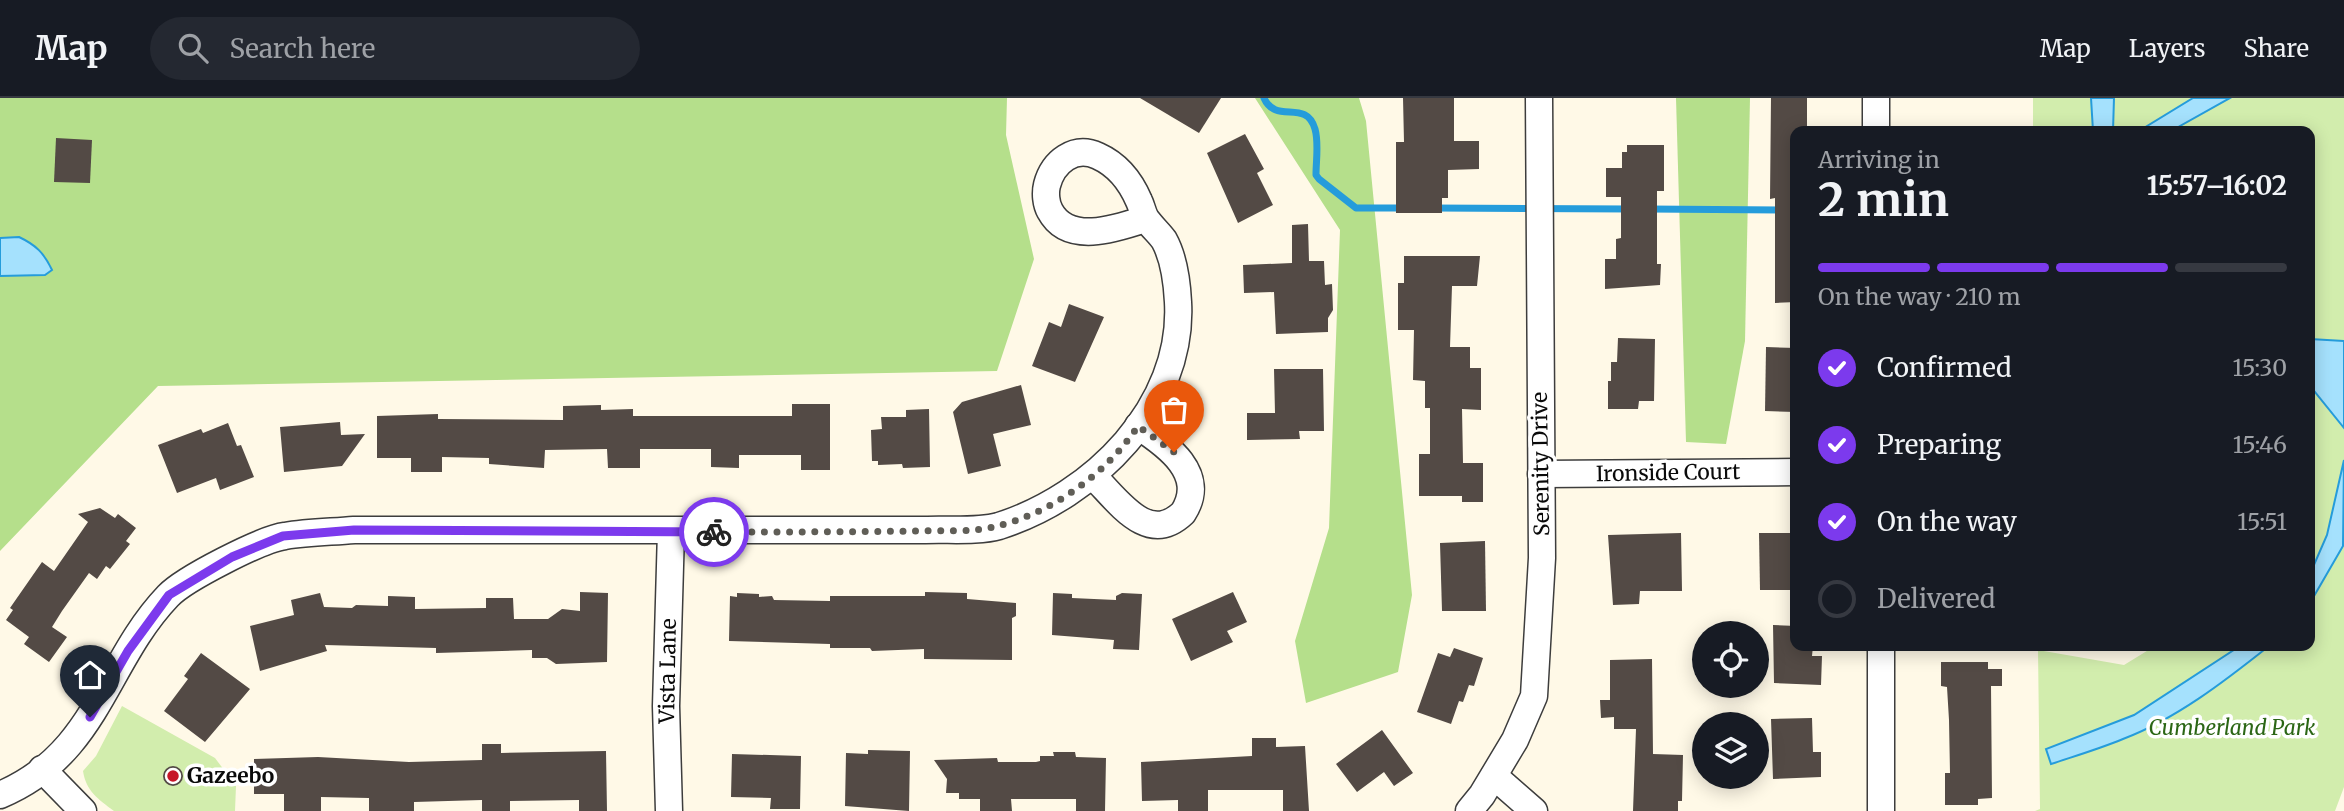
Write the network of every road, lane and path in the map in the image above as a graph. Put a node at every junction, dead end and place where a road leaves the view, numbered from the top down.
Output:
1 (1539, 98) edge
2 (1876, 98) edge
3 (1877, 126) edge
4 (1145, 219) dead end
5 (1138, 426) junction
6 (1790, 472) edge
7 (1541, 474) junction
8 (1093, 476) junction
9 (671, 531) junction
10 (1881, 651) edge
11 (42, 769) junction
12 (1494, 776) junction
13 (0, 795) edge
14 (83, 811) edge
15 (669, 811) edge
16 (1468, 811) edge
17 (1534, 811) edge
18 (1881, 811) edge

1 - 7 street, Serenity Drive
2 - 3 street
4 - 5 street
5 - 8 street
5 - 8 street
6 - 7 street, Ironside Court
7 - 12 street, Serenity Drive
8 - 9 street
9 - 11 street
9 - 15 street, Vista Lane
10 - 18 street
11 - 13 street
11 - 14 street
12 - 16 street, Serenity Drive
12 - 17 street

